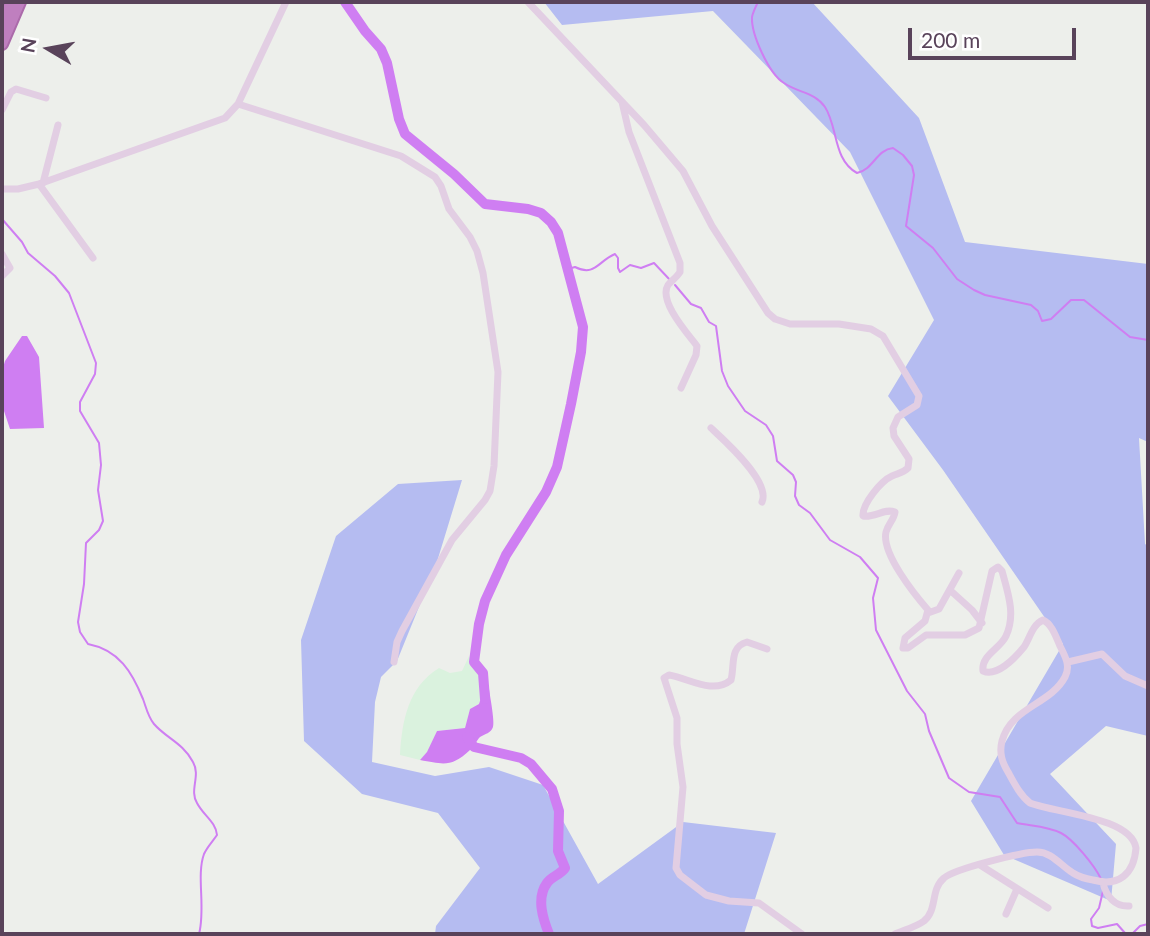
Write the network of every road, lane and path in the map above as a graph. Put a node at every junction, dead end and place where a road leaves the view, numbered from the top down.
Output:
1 (11, 2) edge
2 (20, 2) edge
3 (286, 2) edge
4 (528, 2) edge
5 (2, 22) edge
6 (2, 44) edge
7 (46, 98) dead end
8 (622, 102) junction
9 (238, 104) junction
10 (2, 110) edge
11 (58, 125) dead end
12 (41, 183) junction
13 (2, 189) edge
14 (2, 254) edge
15 (93, 258) dead end
16 (2, 276) edge
17 (681, 388) dead end
18 (711, 428) dead end
19 (762, 502) dead end
20 (959, 573) dead end
21 (951, 591) junction
22 (928, 613) junction
23 (982, 623) junction
24 (767, 649) dead end
25 (394, 662) dead end
26 (1068, 662) junction
27 (1148, 686) edge
28 (980, 865) junction
29 (1103, 883) junction
30 (1016, 888) junction
31 (1129, 906) dead end
32 (1048, 908) dead end
33 (1005, 909) dead end
34 (802, 934) edge
35 (895, 934) edge

1 - 5 highway
2 - 6 highway
3 - 9 street
4 - 8 street
7 - 10 street
8 - 17 street
8 - 22 street
9 - 12 street
9 - 25 street
11 - 12 street
12 - 13 street
12 - 15 street
14 - 16 street
18 - 19 street
20 - 21 street
21 - 22 street
21 - 23 street
22 - 23 street
23 - 26 street
24 - 34 street
26 - 27 street
26 - 29 street
28 - 29 street
28 - 30 street
28 - 35 street
29 - 31 street
30 - 32 street
30 - 33 street

